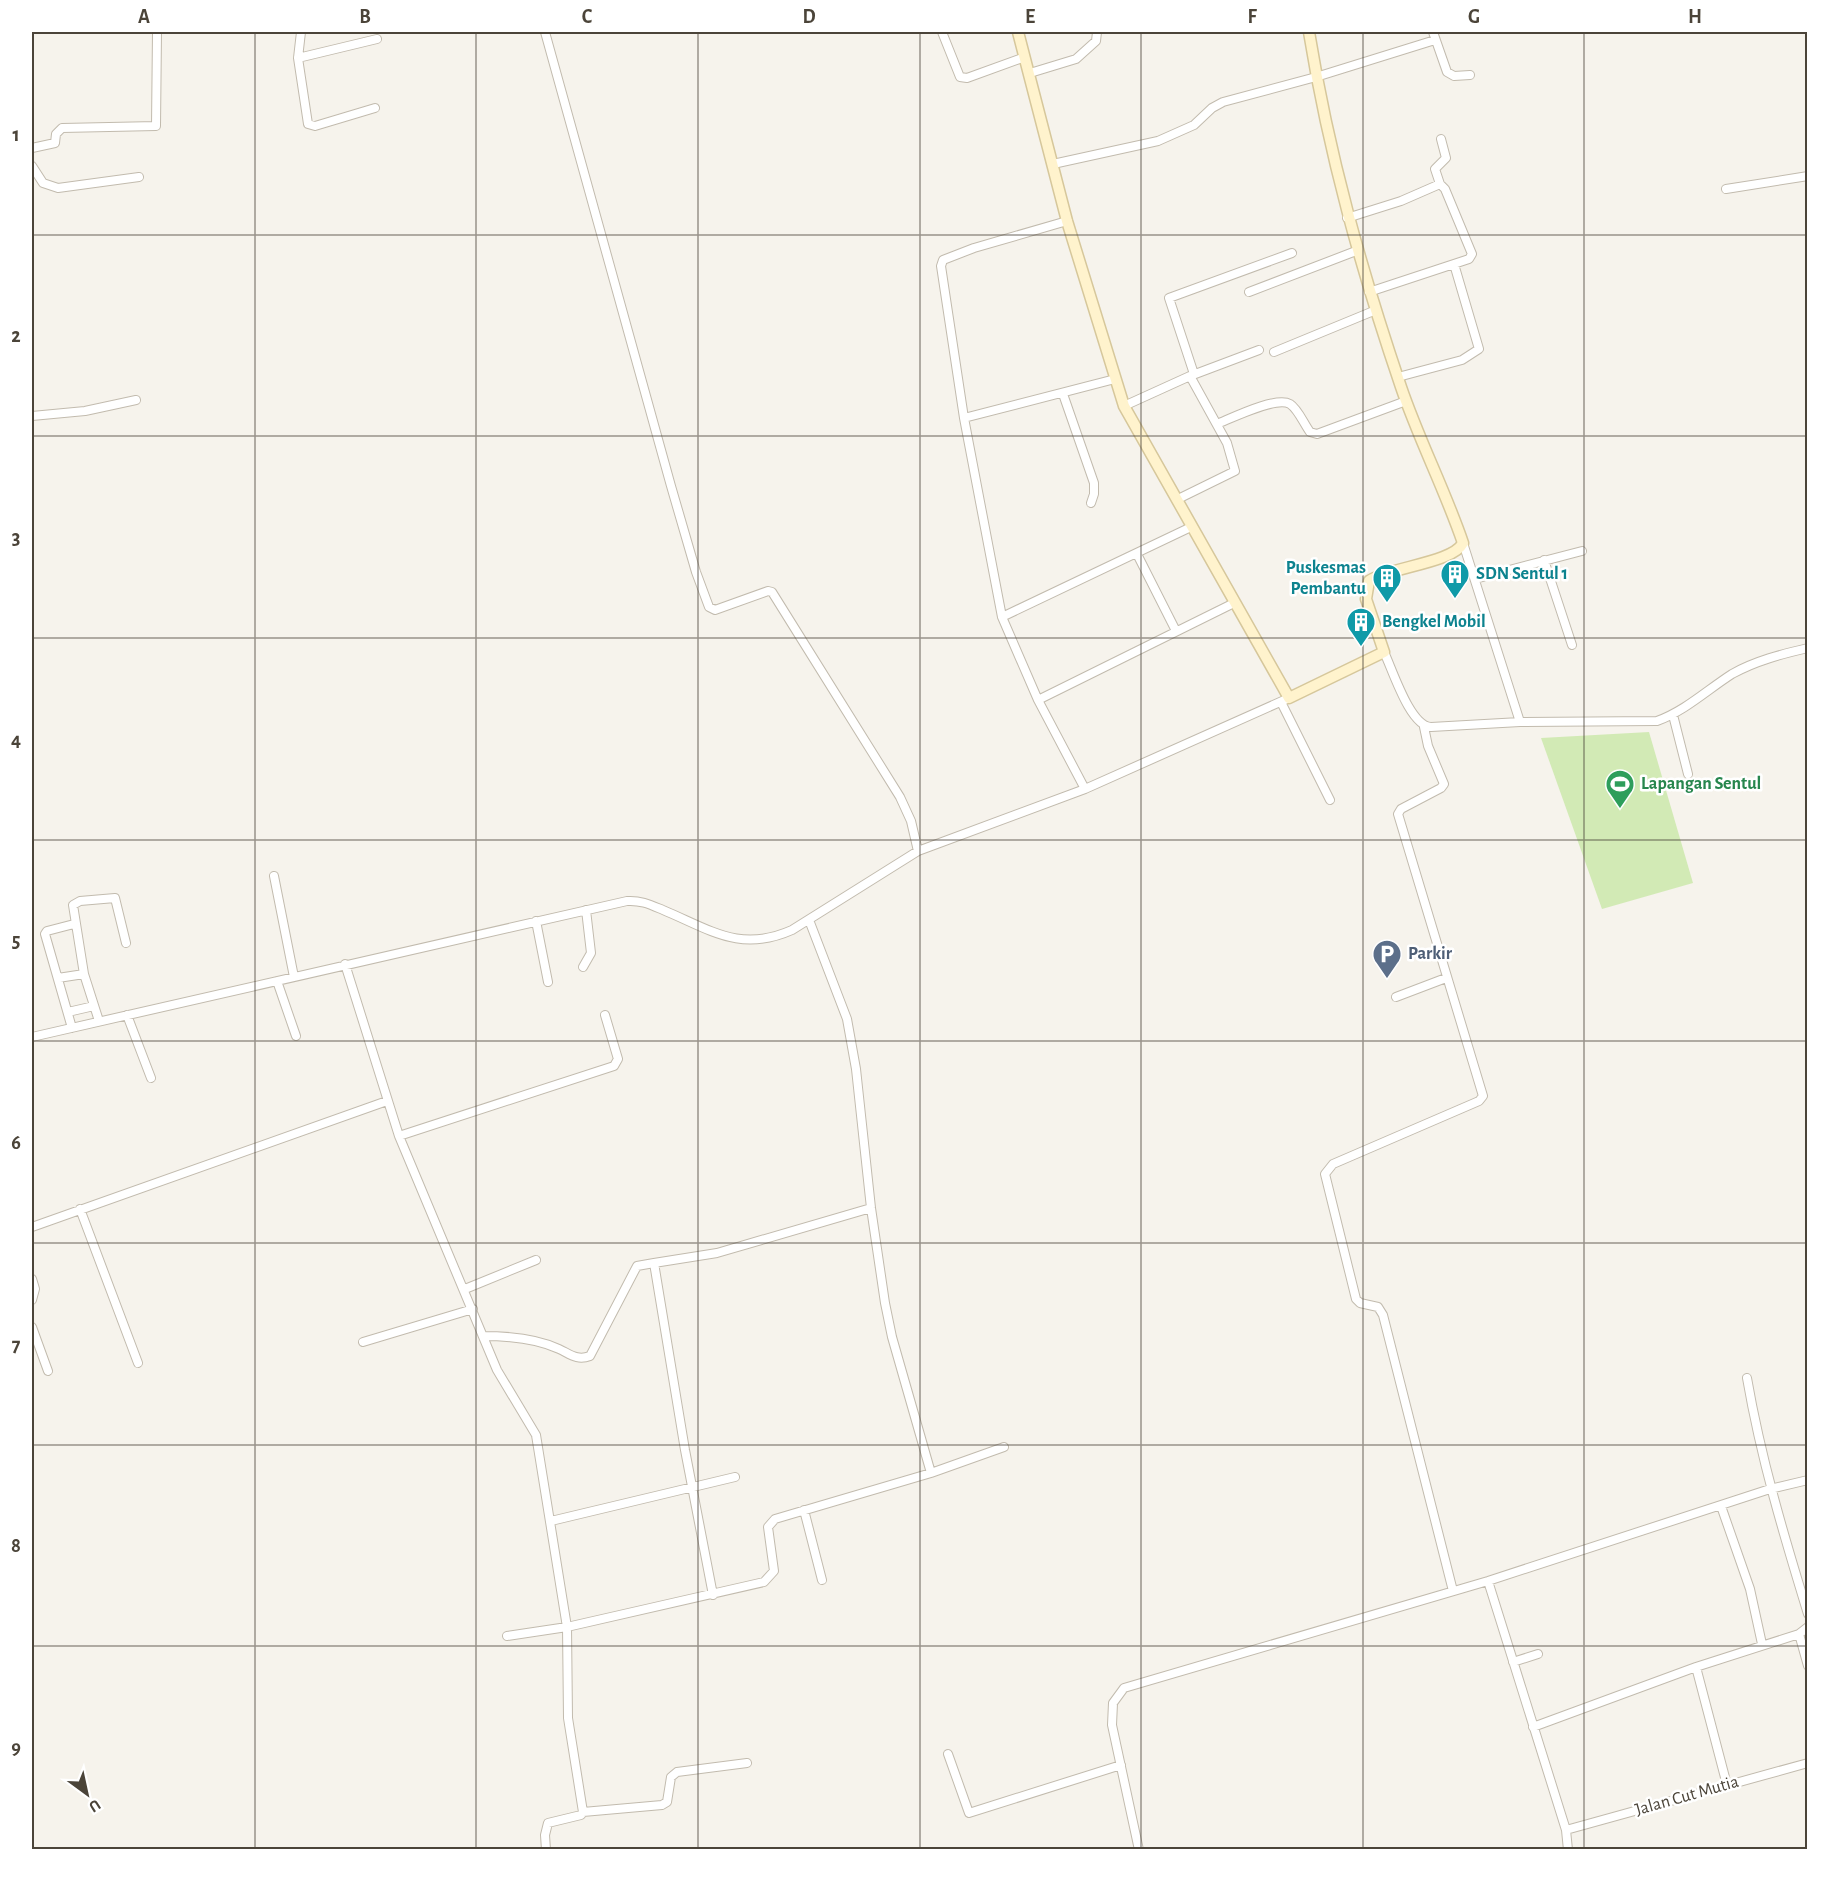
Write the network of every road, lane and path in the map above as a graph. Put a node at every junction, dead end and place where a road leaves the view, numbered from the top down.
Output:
1 (157, 32) edge
2 (301, 32) edge
3 (545, 32) edge
4 (942, 32) edge
5 (1018, 32) edge
6 (1097, 32) edge
7 (1309, 32) edge
8 (1434, 36) edge
9 (376, 39) dead end
10 (1025, 57) junction
11 (298, 58) junction
12 (1030, 73) junction
13 (1470, 75) dead end
14 (1316, 77) junction
15 (375, 108) dead end
16 (1441, 140) dead end
17 (32, 148) edge
18 (1053, 164) junction
19 (32, 166) edge
20 (1808, 176) edge
21 (139, 177) dead end
22 (1440, 184) junction
23 (1726, 189) dead end
24 (1347, 218) junction
25 (1068, 221) junction
26 (1356, 250) junction
27 (1292, 253) dead end
28 (1454, 264) junction
29 (1249, 292) dead end
30 (1369, 292) junction
31 (1376, 310) junction
32 (1259, 350) dead end
33 (1274, 352) dead end
34 (1192, 375) junction
35 (1398, 377) junction
36 (1115, 379) junction
37 (1063, 394) junction
38 (136, 400) dead end
39 (1406, 401) junction
40 (1124, 406) junction
41 (32, 416) edge
42 (964, 418) junction
43 (1217, 424) junction
44 (1178, 499) junction
45 (1090, 503) dead end
46 (1191, 527) junction
47 (1463, 543) junction
48 (1582, 550) dead end
49 (1137, 554) junction
50 (1544, 560) junction
51 (1475, 579) junction
52 (1234, 603) junction
53 (1002, 617) junction
54 (1176, 631) junction
55 (1572, 645) dead end
56 (1808, 648) edge
57 (1384, 652) junction
58 (1038, 700) junction
59 (1285, 700) junction
60 (1673, 715) junction
61 (1520, 722) junction
62 (1424, 727) junction
63 (1688, 774) dead end
64 (1085, 789) junction
65 (1330, 800) dead end
66 (918, 851) junction
67 (274, 876) dead end
68 (586, 910) junction
69 (808, 920) junction
70 (537, 921) junction
71 (74, 924) junction
72 (126, 943) dead end
73 (345, 964) junction
74 (584, 967) dead end
75 (84, 974) junction
76 (294, 977) junction
77 (58, 978) junction
78 (1446, 978) junction
79 (277, 981) junction
80 (548, 982) dead end
81 (1396, 997) dead end
82 (94, 1006) junction
83 (68, 1012) junction
84 (127, 1015) junction
85 (605, 1015) dead end
86 (99, 1021) junction
87 (72, 1028) junction
88 (35, 1035) edge
89 (296, 1036) dead end
90 (152, 1078) dead end
91 (387, 1101) junction
92 (399, 1136) junction
93 (871, 1208) junction
94 (80, 1209) junction
95 (32, 1227) edge
96 (536, 1260) dead end
97 (654, 1263) junction
98 (32, 1279) edge
99 (465, 1288) junction
100 (32, 1300) edge
101 (473, 1309) junction
102 (32, 1327) edge
103 (483, 1336) junction
104 (363, 1342) dead end
105 (138, 1363) dead end
106 (48, 1371) dead end
107 (1747, 1378) dead end
108 (1004, 1447) dead end
109 (931, 1473) junction
110 (735, 1477) dead end
111 (1808, 1480) edge
112 (692, 1487) junction
113 (1770, 1489) junction
114 (1721, 1506) junction
115 (804, 1510) junction
116 (551, 1521) junction
117 (822, 1580) dead end
118 (1488, 1581) junction
119 (1453, 1591) junction
120 (713, 1595) junction
121 (1808, 1614) edge
122 (567, 1627) junction
123 (1808, 1627) edge
124 (1799, 1634) junction
125 (507, 1636) dead end
126 (1762, 1644) junction
127 (1538, 1654) dead end
128 (1514, 1662) junction
129 (1808, 1666) edge
130 (1696, 1667) junction
131 (1533, 1727) junction
132 (948, 1754) dead end
133 (747, 1763) dead end
134 (1808, 1763) edge
135 (1120, 1765) junction
136 (1727, 1785) junction
137 (583, 1812) junction
138 (1566, 1830) junction
139 (546, 1850) edge
140 (1139, 1850) edge
141 (1568, 1850) edge

1 - 17 street
2 - 11 street
3 - 66 street
4 - 10 street
5 - 10 street
6 - 12 street
7 - 14 street
8 - 13 street
8 - 14 street
9 - 11 street
10 - 12 street
11 - 15 street
12 - 18 street
14 - 18 street
14 - 24 street
16 - 22 street
18 - 25 street
19 - 21 street
20 - 23 street
22 - 24 street
22 - 28 street
24 - 26 street
25 - 36 street
25 - 42 street
26 - 29 street
26 - 30 street
27 - 34 street
28 - 30 street
28 - 35 street
30 - 31 street
31 - 33 street
31 - 35 street
32 - 34 street
34 - 40 street
34 - 43 street
35 - 39 street
36 - 37 street
36 - 40 street
37 - 42 street
37 - 45 street
38 - 41 street
39 - 43 street
39 - 47 street
40 - 44 street
42 - 53 street
43 - 44 street
44 - 46 street
46 - 49 street
46 - 52 street
47 - 51 street
47 - 57 street
48 - 50 street
49 - 53 street
49 - 54 street
50 - 51 street
50 - 55 street
51 - 61 street
52 - 54 street
52 - 59 street
53 - 58 street
54 - 58 street
56 - 60 street
57 - 59 street
57 - 62 street
58 - 64 street
59 - 64 street
59 - 65 street
60 - 61 street
60 - 63 street
61 - 62 street
62 - 78 street
64 - 66 street
66 - 69 street
67 - 76 street
68 - 69 street
68 - 70 street
68 - 74 street
69 - 93 street
70 - 73 street
70 - 80 street
71 - 72 street
71 - 75 street
71 - 77 street
73 - 76 street
73 - 91 street
75 - 77 street
75 - 82 street
76 - 79 street
77 - 83 street
78 - 81 street
78 - 119 street
79 - 84 street
79 - 89 street
82 - 83 street
82 - 86 street
83 - 87 street
84 - 86 street
84 - 90 street
85 - 92 street
86 - 87 street
87 - 88 street
91 - 92 street
91 - 94 street
92 - 99 street
93 - 97 street
93 - 109 street
94 - 95 street
94 - 105 street
96 - 99 street
97 - 103 street
97 - 112 street
98 - 100 street
99 - 101 street
101 - 103 street
101 - 104 street
102 - 106 street
103 - 116 street
107 - 113 street
108 - 109 street
109 - 115 street
110 - 112 street
111 - 113 street
112 - 116 street
112 - 120 street
113 - 114 street
113 - 121 street
114 - 118 street
114 - 126 street
115 - 117 street
115 - 120 street
116 - 122 street
118 - 119 street
118 - 128 street
119 - 135 street
120 - 122 street
122 - 125 street
122 - 137 street
123 - 124 street
124 - 126 street
124 - 129 street
126 - 130 street
127 - 128 street
128 - 131 street
130 - 131 street
130 - 136 street
131 - 138 street
132 - 135 street
133 - 137 street
134 - 136 street, Jalan Cut Mutia
135 - 140 street
136 - 138 street, Jalan Cut Mutia
137 - 139 street
138 - 141 street

